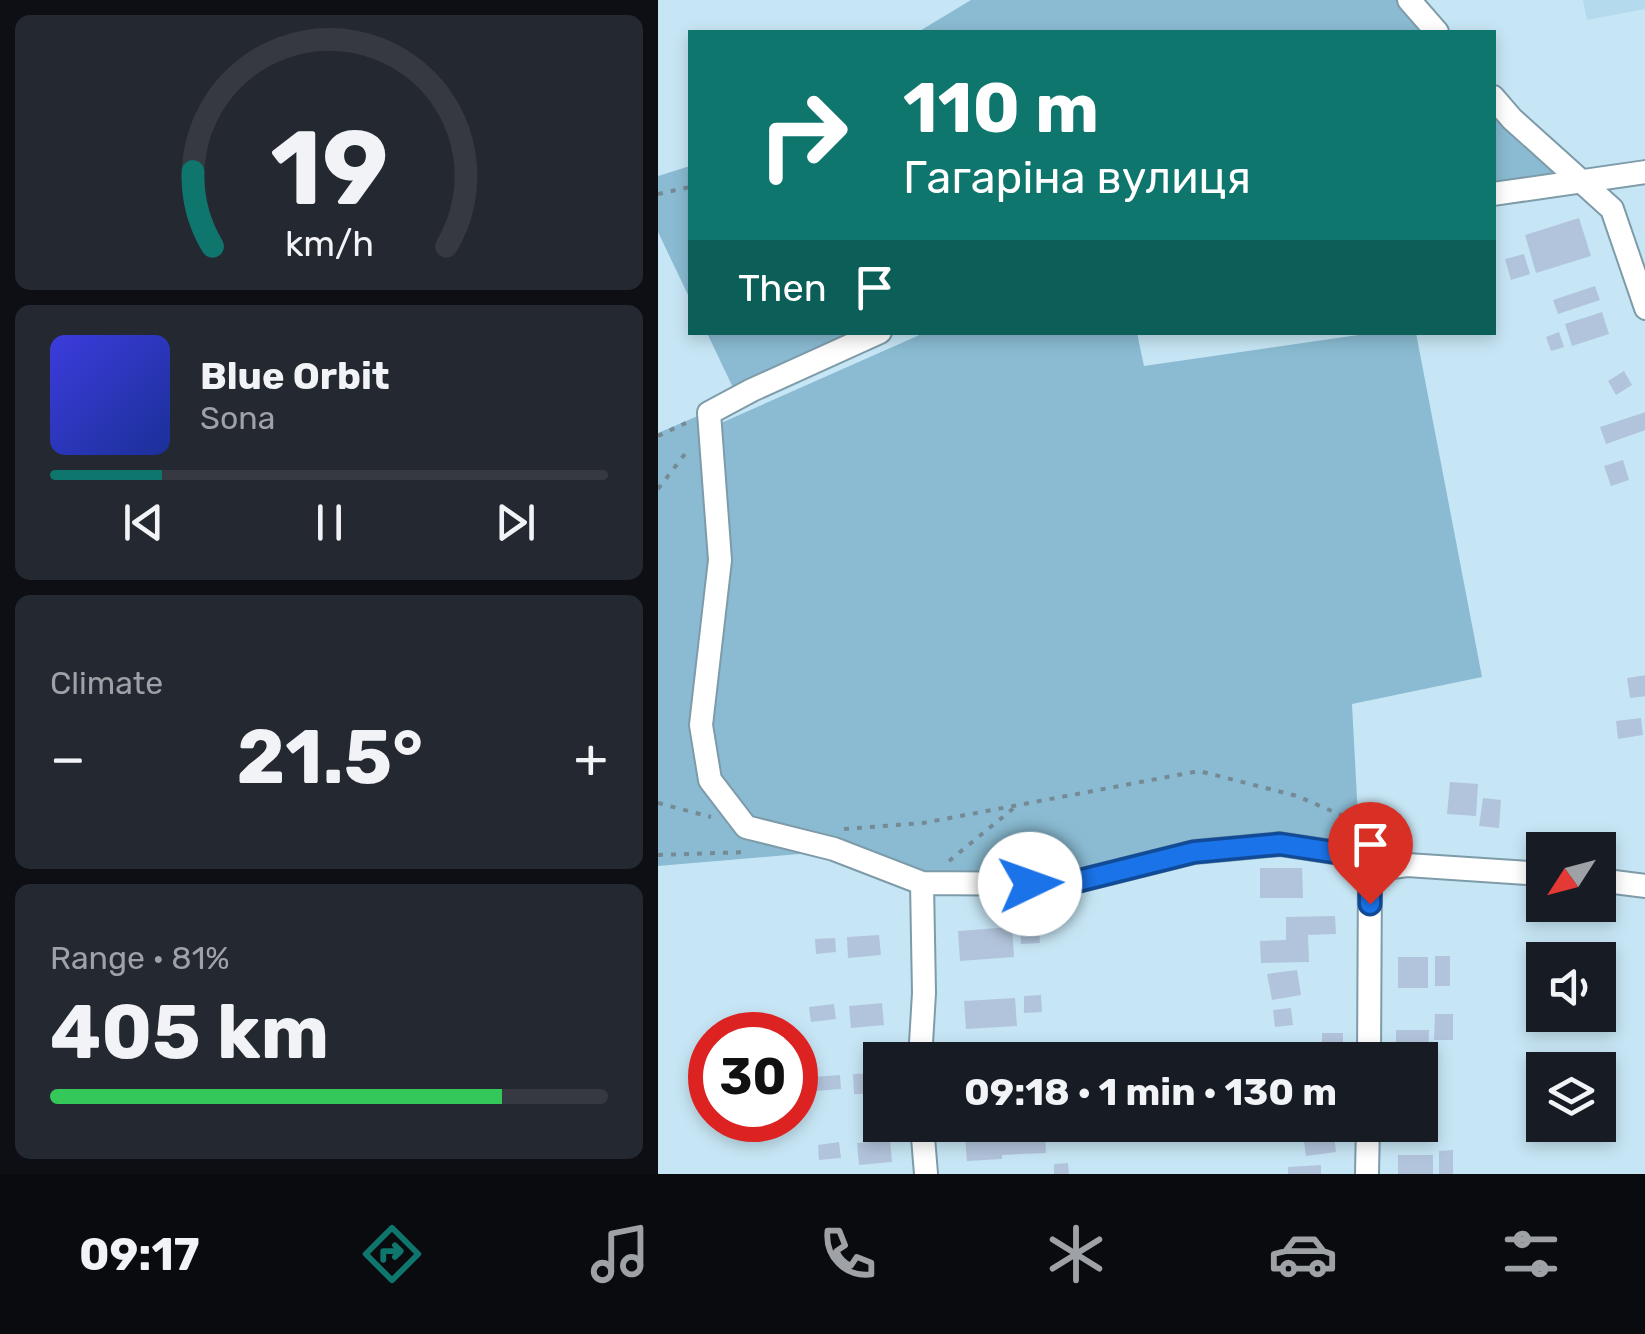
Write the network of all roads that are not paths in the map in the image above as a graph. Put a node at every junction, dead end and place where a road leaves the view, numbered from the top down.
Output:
1 (1409, 0) edge
2 (1435, 30) edge
3 (1496, 101) edge
4 (1646, 172) edge
5 (1580, 181) junction
6 (1496, 194) edge
7 (1646, 308) edge
8 (873, 335) edge
9 (1364, 863) junction
10 (1526, 873) edge
11 (1616, 882) edge
12 (922, 883) junction
13 (1646, 886) edge
14 (921, 1042) edge
15 (1369, 1042) edge
16 (923, 1142) edge
17 (1368, 1142) edge
18 (926, 1174) edge
19 (1367, 1174) edge

1 - 2 street
3 - 5 street
4 - 5 street
5 - 6 street
5 - 7 street
8 - 12 street
9 - 10 street
9 - 12 street
9 - 15 street
11 - 13 street
12 - 14 street
16 - 18 street
17 - 19 street

